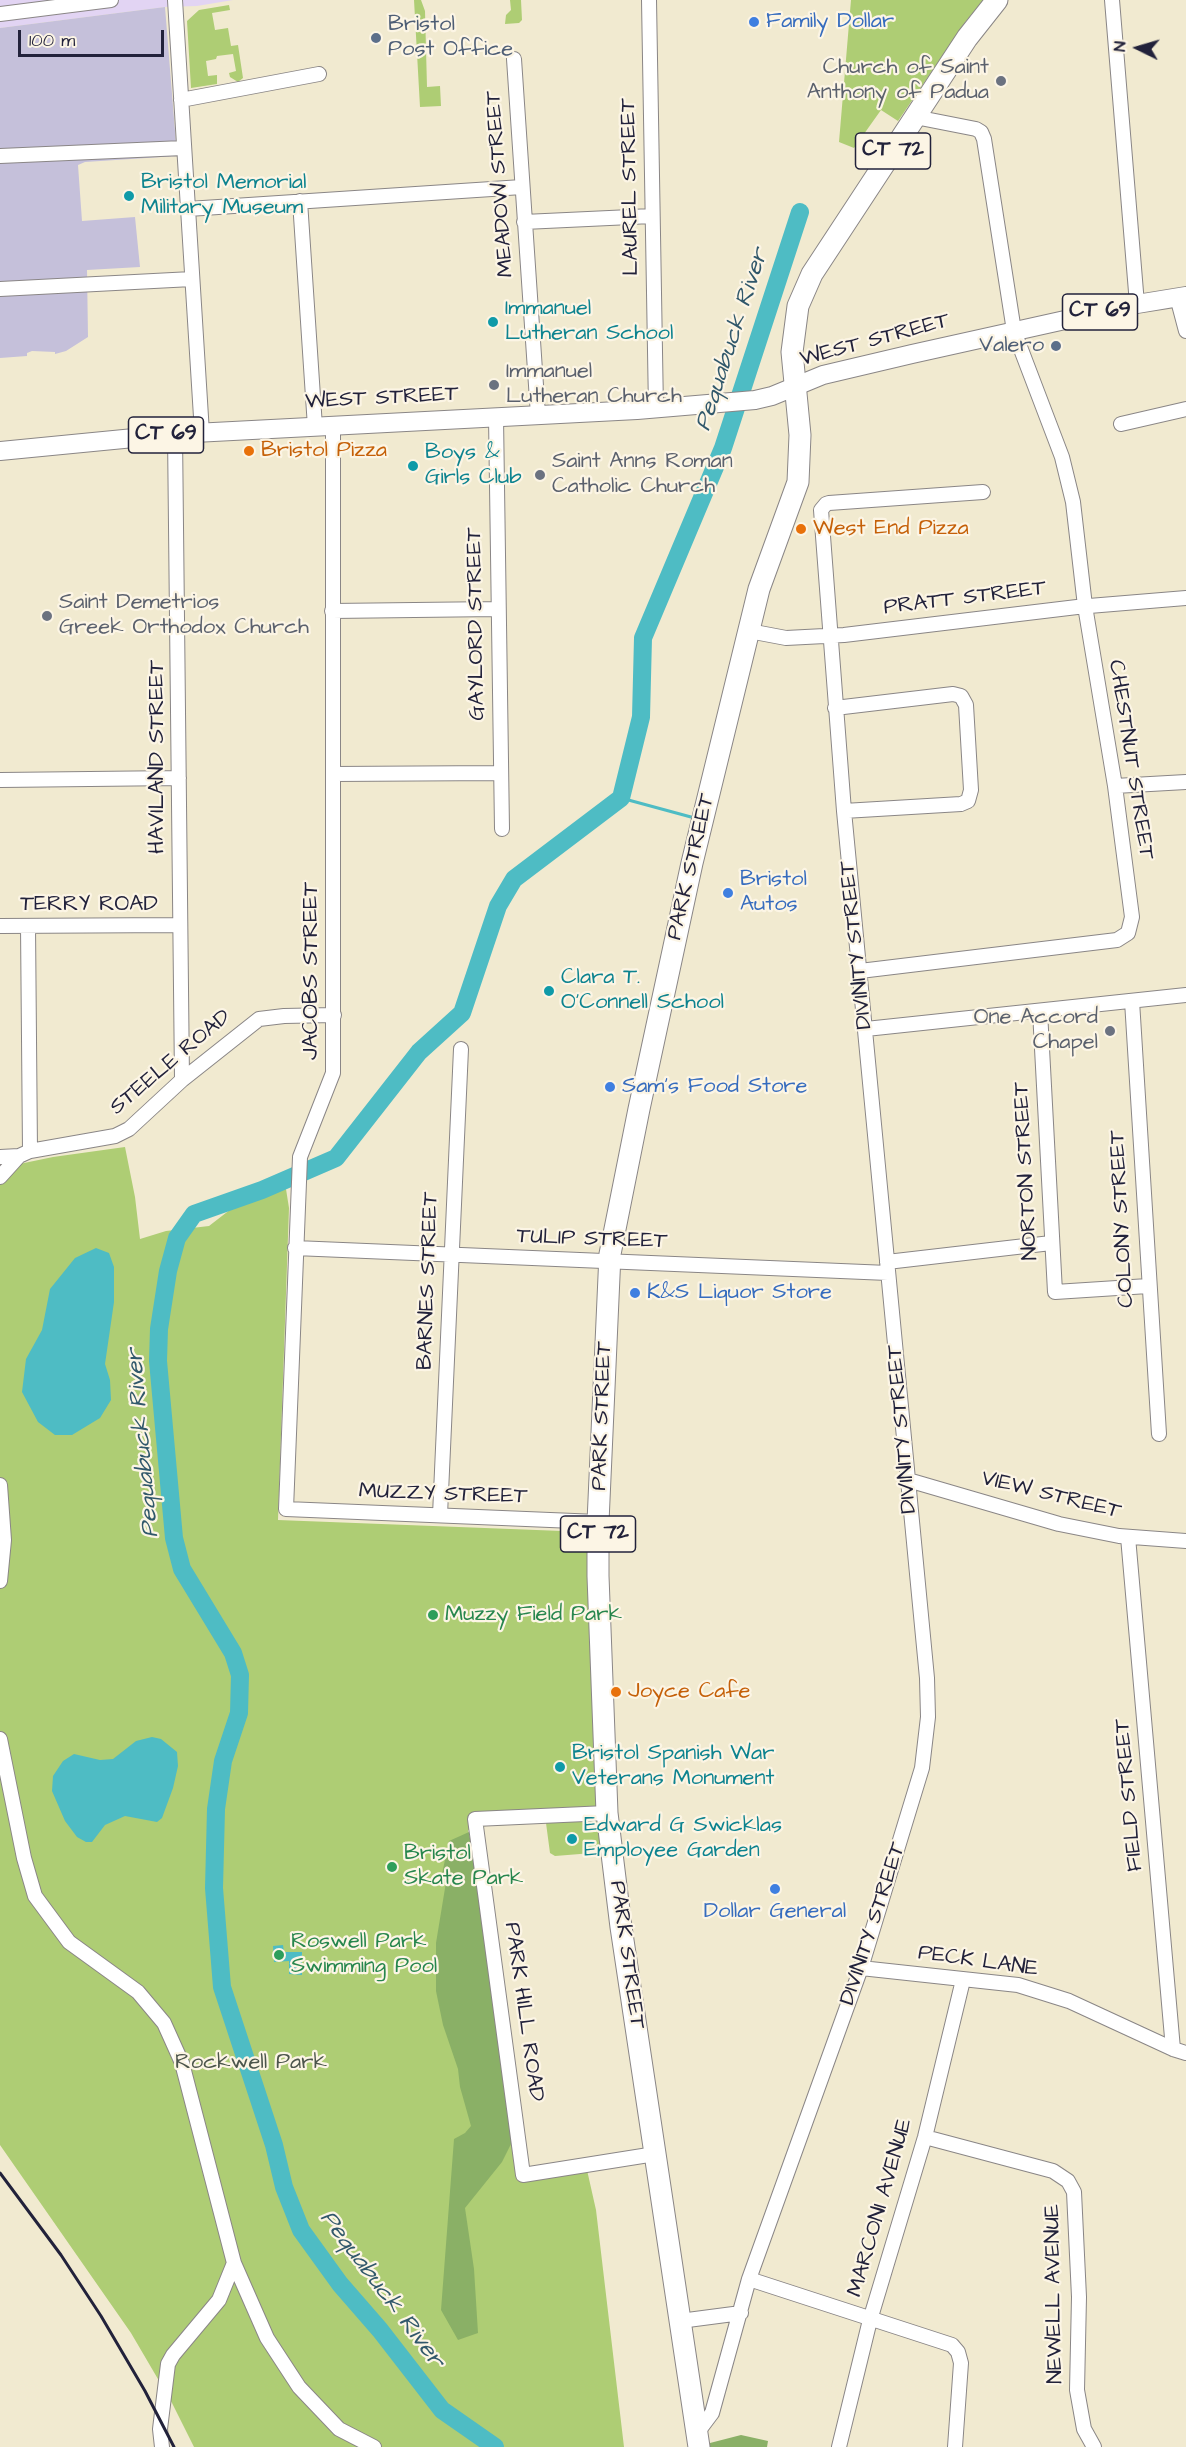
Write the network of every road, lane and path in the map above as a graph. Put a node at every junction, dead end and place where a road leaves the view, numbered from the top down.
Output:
1 (111, 0) edge
2 (175, 0) edge
3 (649, 0) edge
4 (997, 0) edge
5 (1112, 0) edge
6 (0, 14) edge
7 (514, 59) dead end
8 (319, 74) dead end
9 (181, 100) junction
10 (915, 117) junction
11 (183, 148) junction
12 (0, 156) edge
13 (522, 187) junction
14 (300, 201) junction
15 (188, 208) junction
16 (652, 216) junction
17 (525, 222) junction
18 (192, 279) junction
19 (0, 289) edge
20 (1182, 297) edge
21 (1137, 304) junction
22 (1186, 331) edge
23 (1014, 332) junction
24 (794, 387) junction
25 (656, 409) junction
26 (1186, 409) edge
27 (538, 415) junction
28 (496, 417) junction
29 (1121, 424) dead end
30 (324, 426) junction
31 (202, 433) junction
32 (175, 434) junction
33 (0, 452) edge
34 (983, 492) dead end
35 (1186, 598) edge
36 (1085, 606) junction
37 (497, 609) junction
38 (332, 611) junction
39 (749, 631) junction
40 (830, 635) junction
41 (836, 708) junction
42 (501, 773) junction
43 (333, 774) junction
44 (179, 778) junction
45 (0, 780) edge
46 (1186, 782) edge
47 (1115, 786) junction
48 (844, 811) junction
49 (502, 829) dead end
50 (179, 925) junction
51 (0, 926) edge
52 (28, 926) junction
53 (860, 970) junction
54 (1186, 995) edge
55 (1132, 1001) junction
56 (1040, 1011) junction
57 (334, 1015) junction
58 (866, 1029) junction
59 (461, 1049) dead end
60 (182, 1080) junction
61 (25, 1154) junction
62 (0, 1157) edge
63 (0, 1177) edge
64 (1051, 1243) junction
65 (295, 1248) junction
66 (451, 1255) junction
67 (610, 1261) junction
68 (888, 1268) junction
69 (1148, 1286) junction
70 (1159, 1434) dead end
71 (908, 1480) junction
72 (0, 1485) edge
73 (286, 1509) joint
74 (440, 1515) junction
75 (598, 1522) junction
76 (1128, 1537) junction
77 (1186, 1541) edge
78 (0, 1581) edge
79 (0, 1739) edge
80 (607, 1813) junction
81 (861, 1968) junction
82 (963, 1980) junction
83 (1180, 2051) edge
84 (925, 2137) junction
85 (655, 2154) junction
86 (234, 2263) junction
87 (749, 2279) junction
88 (741, 2313) junction
89 (870, 2320) junction
90 (680, 2321) junction
91 (698, 2440) edge
92 (162, 2447) edge
93 (374, 2447) edge
94 (839, 2447) edge
95 (955, 2447) edge
96 (1094, 2447) edge

1 - 6 street
2 - 9 street
3 - 16 street, LAUREL STREET
4 - 10 highway, CT 72
5 - 21 street
7 - 13 street, MEADOW STREET
8 - 9 street
9 - 11 street
10 - 23 street, CHESTNUT STREET
10 - 24 highway, CT 72
11 - 12 street
11 - 15 street
13 - 14 street
13 - 17 street, MEADOW STREET
14 - 15 street
14 - 30 street, JACOBS STREET
15 - 18 street
16 - 17 street
16 - 25 street, LAUREL STREET
17 - 27 street, MEADOW STREET
18 - 19 street
18 - 31 street
20 - 21 main road, WEST STREET / CT 69
20 - 22 street
21 - 23 main road, WEST STREET / CT 69
23 - 24 main road, WEST STREET / CT 69
23 - 36 street, CHESTNUT STREET
24 - 25 main road, WEST STREET / CT 69
24 - 39 highway, PARK STREET / CT 72
25 - 27 main road, WEST STREET / CT 69
26 - 29 street
27 - 28 main road, WEST STREET / CT 69
28 - 30 main road, WEST STREET / CT 69
28 - 37 street, GAYLORD STREET
30 - 31 main road, WEST STREET / CT 69
30 - 38 street, JACOBS STREET
31 - 32 main road, WEST STREET / CT 69
32 - 33 main road, WEST STREET / CT 69
32 - 44 street, HAVILAND STREET
34 - 40 street, DIVINITY STREET
35 - 36 street, PRATT STREET
36 - 40 street, PRATT STREET
36 - 47 street, CHESTNUT STREET
37 - 38 street
37 - 42 street, GAYLORD STREET
38 - 43 street, JACOBS STREET
39 - 40 street, PRATT STREET
39 - 67 highway, PARK STREET / CT 72
40 - 41 street, DIVINITY STREET
41 - 48 street, DIVINITY STREET
41 - 48 street
42 - 43 street
42 - 49 street, GAYLORD STREET
43 - 57 street, JACOBS STREET
44 - 45 street
44 - 50 street, HAVILAND STREET
46 - 47 street
47 - 53 street, CHESTNUT STREET
48 - 53 street, DIVINITY STREET
50 - 52 street, TERRY ROAD
50 - 60 street, HAVILAND STREET
51 - 52 street, TERRY ROAD
52 - 61 street
53 - 58 street, DIVINITY STREET
54 - 55 street
55 - 56 street
55 - 69 street, COLONY STREET
56 - 58 street
56 - 64 street, NORTON STREET
57 - 60 street, STEELE ROAD
57 - 65 street, JACOBS STREET
58 - 68 street, DIVINITY STREET
59 - 66 street, BARNES STREET
60 - 61 street, STEELE ROAD
61 - 62 street, STEELE ROAD
61 - 63 street
64 - 68 street, TULIP STREET
64 - 69 street, NORTON STREET
65 - 66 street, TULIP STREET
65 - 73 street, JACOBS STREET
66 - 67 street, TULIP STREET
66 - 74 street, BARNES STREET
67 - 68 street, TULIP STREET
67 - 75 highway, PARK STREET / CT 72
68 - 71 street, DIVINITY STREET
69 - 70 street, COLONY STREET
71 - 76 street, VIEW STREET
71 - 81 street, DIVINITY STREET
72 - 78 street
73 - 74 street, MUZZY STREET
74 - 75 street, MUZZY STREET
75 - 80 highway, PARK STREET / CT 72
76 - 77 street, VIEW STREET
76 - 83 street, FIELD STREET
79 - 86 street
80 - 85 highway, PARK STREET / CT 72
80 - 85 street, PARK HILL ROAD
81 - 82 street, PECK LANE
81 - 87 street, DIVINITY STREET
82 - 83 street, PECK LANE
82 - 84 street, MARCONI AVENUE
84 - 89 street, MARCONI AVENUE
84 - 96 street, NEWELL AVENUE
85 - 90 highway, PARK STREET / CT 72
86 - 92 street
86 - 93 street
87 - 88 street, DIVINITY STREET
87 - 89 street
88 - 90 street
88 - 91 street, DIVINITY STREET
89 - 94 street, MARCONI AVENUE
89 - 95 street
90 - 91 highway, PARK STREET / CT 72

